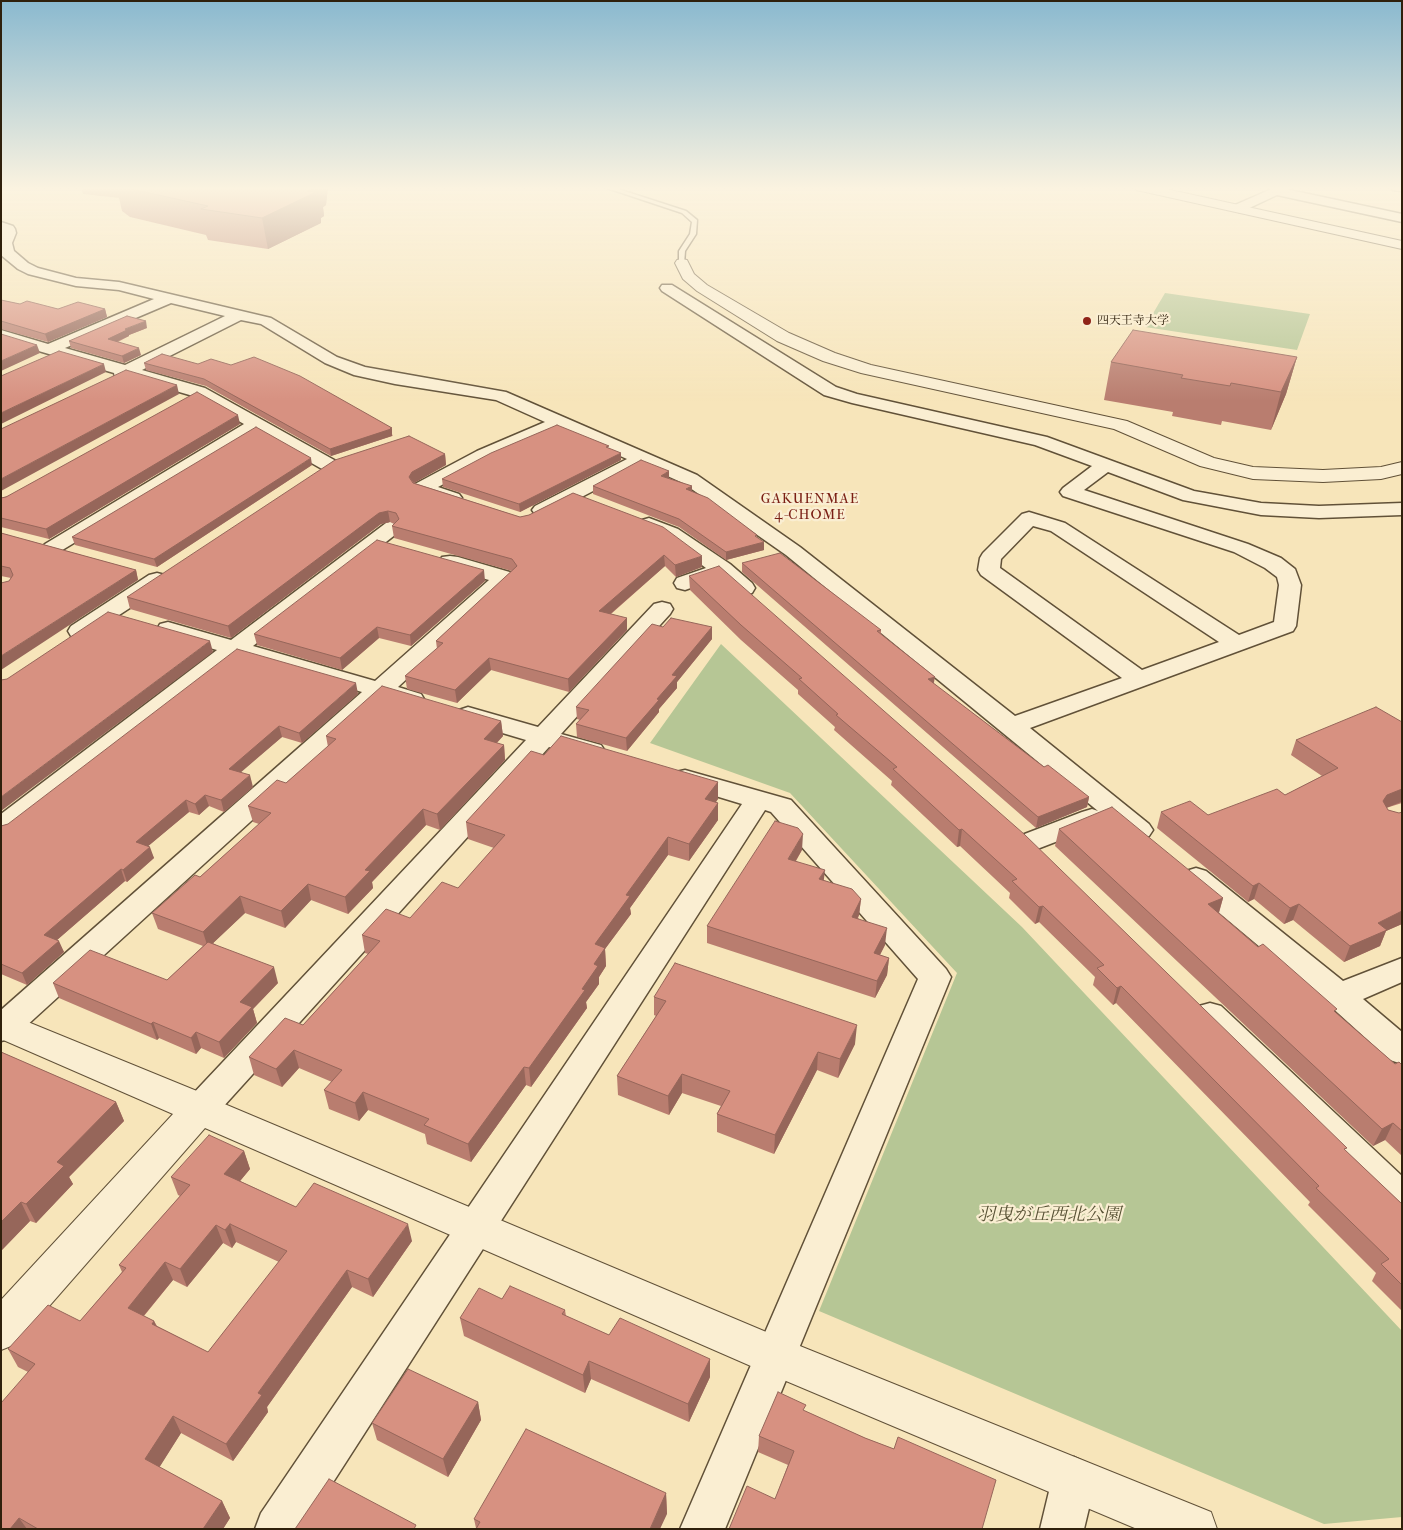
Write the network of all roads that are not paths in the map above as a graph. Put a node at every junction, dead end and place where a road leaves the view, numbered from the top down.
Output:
1 (13, 258) edge
2 (682, 258) edge
3 (682, 263) joint
4 (667, 288) dead end
5 (167, 299) junction
6 (241, 314) junction
7 (1, 335) edge
8 (54, 350) junction
9 (35, 363) edge
10 (127, 371) junction
11 (102, 383) edge
12 (199, 392) junction
13 (174, 406) edge
14 (559, 423) junction
15 (257, 424) junction
16 (642, 459) junction
17 (1105, 465) junction
18 (329, 467) edge
19 (1402, 468) edge
20 (573, 494) junction
21 (467, 503) edge
22 (600, 505) edge
23 (1402, 509) edge
24 (635, 519) edge
25 (522, 521) edge
26 (393, 527) edge
27 (375, 541) junction
28 (403, 549) edge
29 (793, 551) junction
30 (79, 555) edge
31 (431, 557) edge
32 (746, 563) junction
33 (134, 570) edge
34 (685, 583) dead end
35 (767, 608) edge
36 (662, 609) dead end
37 (108, 612) junction
38 (1236, 643) junction
39 (59, 645) edge
40 (235, 648) junction
41 (1139, 680) junction
42 (379, 690) junction
43 (1012, 726) junction
44 (542, 737) junction
45 (618, 758) edge
46 (656, 770) edge
47 (759, 800) junction
48 (1113, 809) junction
49 (1010, 823) edge
50 (1, 828) edge
51 (1032, 842) junction
52 (1053, 863) edge
53 (1402, 969) edge
54 (1188, 994) edge
55 (1339, 996) junction
56 (3, 1026) edge
57 (1402, 1051) edge
58 (201, 1108) junction
59 (1402, 1200) edge
60 (477, 1227) junction
61 (1, 1330) edge
62 (775, 1356) junction
63 (1074, 1479) junction
64 (277, 1529) edge
65 (702, 1529) edge
66 (1062, 1529) edge
67 (1194, 1529) edge

1 - 5 street
2 - 3 lane
3 - 19 street
4 - 17 street
5 - 6 street
5 - 8 street
6 - 10 street
6 - 14 street
7 - 8 street
8 - 9 street
8 - 10 street
10 - 11 street
10 - 12 street
12 - 13 street
12 - 15 street
14 - 16 street
14 - 21 street
15 - 18 street
15 - 30 street
16 - 20 street
16 - 29 street
17 - 23 street
17 - 38 street
20 - 22 street
20 - 25 street
24 - 32 street
26 - 27 street
27 - 28 street
27 - 40 street
29 - 32 street
29 - 43 street
31 - 42 street
32 - 34 street
32 - 35 street
33 - 37 street
36 - 44 street
37 - 39 street
37 - 40 street
38 - 41 street
38 - 41 street
40 - 42 street
40 - 50 street
41 - 43 street
42 - 44 street
42 - 56 street
43 - 48 street
44 - 45 street
44 - 58 street
46 - 47 street
47 - 60 street
47 - 62 street
48 - 51 street
48 - 55 street
49 - 51 street
51 - 52 street
53 - 55 street
54 - 59 street
55 - 57 street
56 - 58 street
58 - 60 street
58 - 61 street
60 - 62 street
60 - 64 street
62 - 63 street
62 - 65 street
63 - 66 street
63 - 67 street

